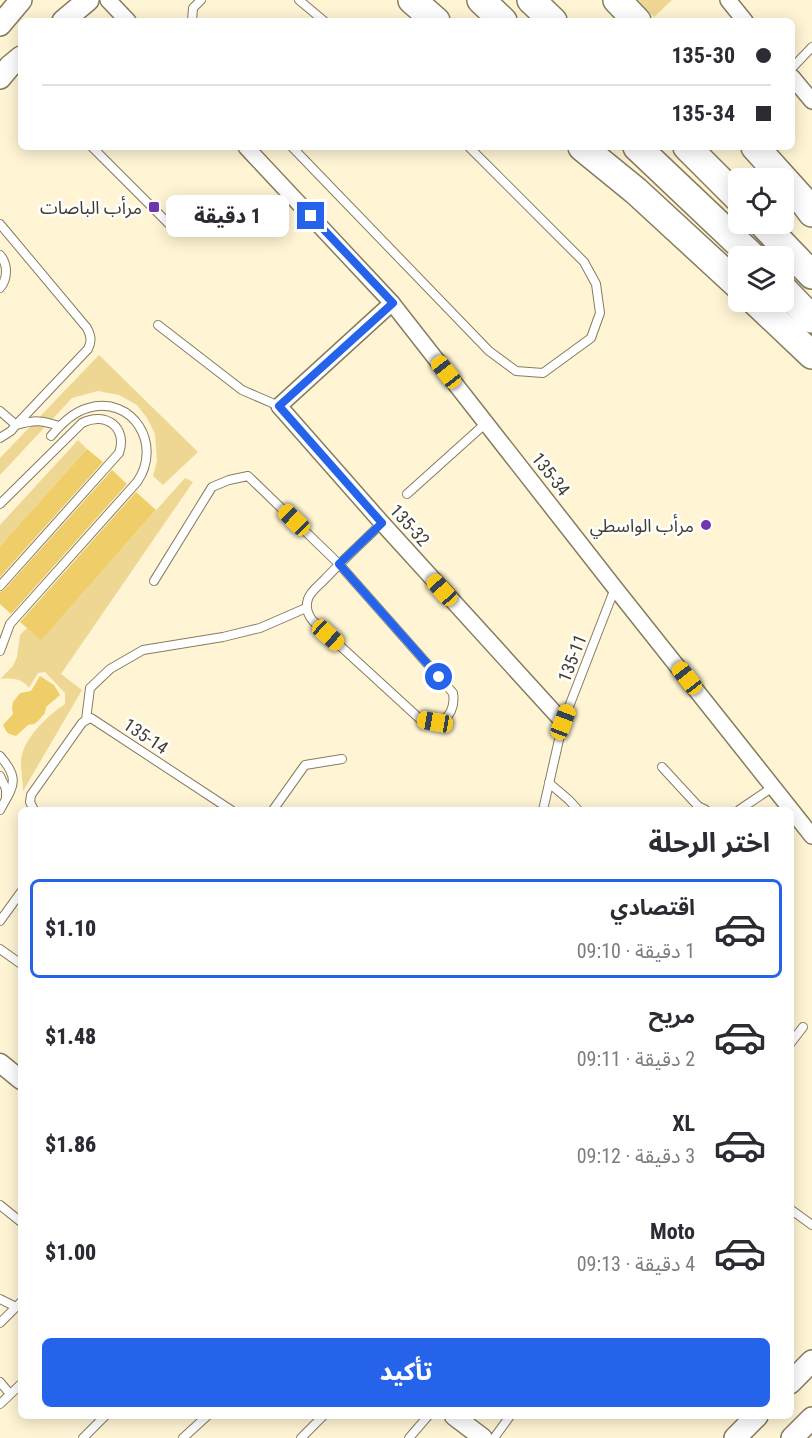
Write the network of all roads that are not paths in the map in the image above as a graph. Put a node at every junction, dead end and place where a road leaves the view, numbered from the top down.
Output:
1 (21, 0) edge
2 (88, 0) edge
3 (108, 0) edge
4 (201, 0) edge
5 (299, 0) edge
6 (412, 0) edge
7 (481, 0) edge
8 (531, 0) edge
9 (728, 0) edge
10 (67, 18) edge
11 (125, 18) edge
12 (192, 18) edge
13 (320, 18) edge
14 (433, 18) edge
15 (500, 18) edge
16 (550, 18) edge
17 (743, 18) edge
18 (2, 21) edge
19 (812, 48) edge
20 (795, 65) edge
21 (795, 81) edge
22 (812, 101) edge
23 (95, 150) edge
24 (249, 150) edge
25 (295, 150) edge
26 (472, 150) edge
27 (586, 150) edge
28 (640, 150) edge
29 (690, 150) edge
30 (758, 150) edge
31 (728, 188) edge
32 (812, 213) edge
33 (0, 224) edge
34 (174, 229) dead end
35 (773, 234) edge
36 (741, 246) edge
37 (0, 255) edge
38 (812, 275) edge
39 (728, 276) edge
40 (0, 288) edge
41 (794, 300) edge
42 (393, 303) junction
43 (767, 312) edge
44 (812, 319) edge
45 (158, 325) dead end
46 (812, 355) edge
47 (279, 406) junction
48 (0, 411) edge
49 (486, 423) junction
50 (16, 426) junction
51 (59, 426) junction
52 (51, 436) dead end
53 (0, 438) edge
54 (407, 494) dead end
55 (0, 504) edge
56 (382, 523) junction
57 (339, 564) junction
58 (154, 581) dead end
59 (0, 586) edge
60 (615, 588) junction
61 (306, 608) junction
62 (0, 651) edge
63 (86, 720) junction
64 (563, 722) junction
65 (0, 756) edge
66 (342, 759) dead end
67 (662, 767) dead end
68 (0, 776) edge
69 (549, 783) junction
70 (773, 787) junction
71 (6, 798) junction
72 (32, 807) edge
73 (226, 807) edge
74 (275, 807) edge
75 (544, 807) edge
76 (576, 807) edge
77 (700, 807) edge
78 (743, 807) edge
79 (789, 807) edge
80 (0, 810) edge
81 (794, 813) edge
82 (812, 836) edge
83 (18, 896) edge
84 (0, 921) edge
85 (0, 949) edge
86 (18, 962) edge
87 (803, 1027) dead end
88 (794, 1039) edge
89 (0, 1063) edge
90 (18, 1078) edge
91 (0, 1205) edge
92 (794, 1212) edge
93 (18, 1220) edge
94 (812, 1225) edge
95 (0, 1299) edge
96 (18, 1304) edge
97 (0, 1323) edge
98 (812, 1361) edge
99 (794, 1379) edge
100 (0, 1382) edge
101 (18, 1387) edge
102 (10, 1394) junction
103 (0, 1404) edge
104 (812, 1418) edge
105 (102, 1419) edge
106 (204, 1419) edge
107 (320, 1419) edge
108 (426, 1419) edge
109 (458, 1419) edge
110 (508, 1419) edge
111 (754, 1419) edge
112 (763, 1419) edge
113 (83, 1438) edge
114 (183, 1438) edge
115 (301, 1438) edge
116 (410, 1438) edge
117 (483, 1438) edge
118 (494, 1438) edge
119 (735, 1438) edge
120 (749, 1438) edge
121 (792, 1438) edge

1 - 18 main road
2 - 10 main road
3 - 11 street
4 - 12 lane
5 - 13 lane
6 - 14 highway
7 - 15 highway
8 - 16 highway
9 - 17 street
19 - 20 lane
21 - 22 street
23 - 34 lane
24 - 42 street, 135-34
25 - 26 lane
27 - 39 highway
28 - 36 highway
29 - 31 highway
30 - 32 highway
33 - 50 lane
35 - 38 highway
37 - 40 lane
41 - 44 highway
42 - 47 street
42 - 49 street, 135-34
43 - 46 highway
45 - 47 lane
47 - 56 street, 135-32
48 - 50 lane
49 - 54 lane
49 - 60 street, 135-34
50 - 51 lane
50 - 53 lane
51 - 52 lane
51 - 62 lane
55 - 59 lane
56 - 57 lane
56 - 64 street, 135-32
57 - 58 lane
57 - 61 lane
57 - 61 lane
60 - 64 lane, 135-11
60 - 70 street, 135-34
61 - 63 lane
63 - 72 lane
63 - 73 lane, 135-14
64 - 69 lane, 135-11
65 - 71 lane
66 - 74 lane
67 - 77 lane
68 - 71 lane
69 - 75 lane, 135-11
69 - 76 lane
70 - 78 lane
70 - 79 street, 135-34
71 - 80 lane
81 - 82 street, 135-34
83 - 84 lane
85 - 86 lane
87 - 88 lane
89 - 90 street
91 - 93 lane
92 - 94 lane
95 - 96 lane
96 - 97 lane
98 - 99 main road
100 - 102 lane
101 - 102 lane
102 - 103 lane
104 - 121 main road
105 - 113 lane
106 - 114 lane
107 - 115 lane
108 - 116 lane
109 - 117 street
110 - 118 lane
111 - 119 main road
112 - 120 main road

